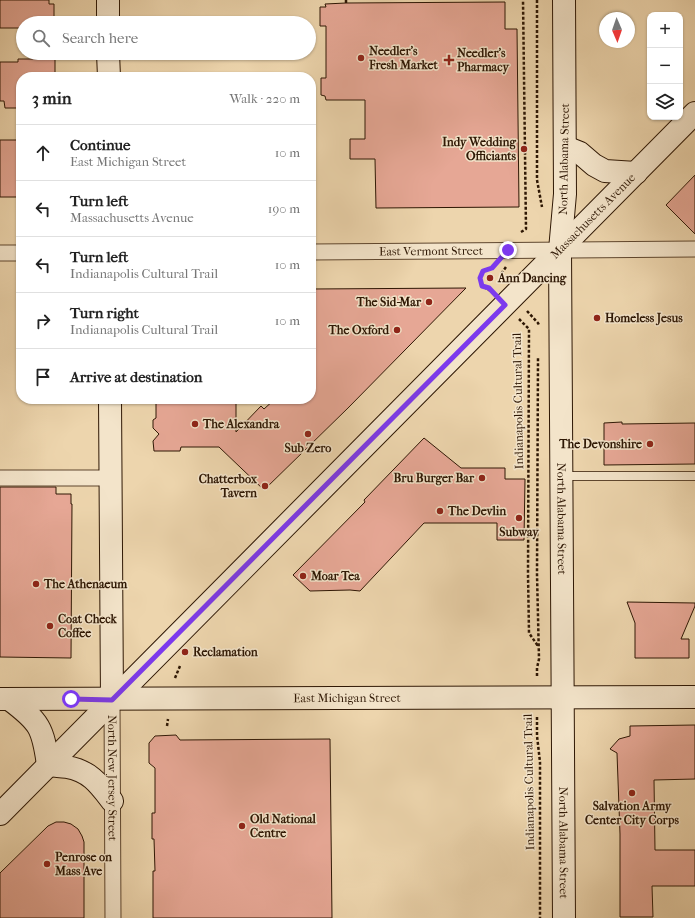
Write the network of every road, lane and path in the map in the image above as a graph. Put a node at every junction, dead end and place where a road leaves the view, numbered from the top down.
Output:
1 (108, 0) edge
2 (523, 0) edge
3 (537, 0) edge
4 (564, 0) edge
5 (108, 16) edge
6 (108, 60) edge
7 (109, 72) edge
8 (695, 113) edge
9 (565, 147) junction
10 (636, 173) junction
11 (542, 208) dead end
12 (695, 249) edge
13 (508, 250) junction
14 (560, 250) junction
15 (316, 252) edge
16 (0, 253) edge
17 (16, 253) edge
18 (509, 301) junction
19 (540, 328) dead end
20 (540, 352) dead end
21 (110, 404) edge
22 (562, 476) junction
23 (695, 476) edge
24 (0, 478) edge
25 (111, 478) junction
26 (539, 647) junction
27 (180, 666) dead end
28 (175, 679) dead end
29 (537, 697) junction
30 (564, 697) junction
31 (695, 697) edge
32 (4, 699) edge
33 (112, 700) junction
34 (48, 765) junction
35 (112, 801) junction
36 (0, 814) edge
37 (113, 918) edge
38 (540, 918) edge
39 (564, 918) edge

1 - 5 main road
2 - 13 path, Indianapolis Cultural Trail
3 - 11 path
4 - 9 main road, North Alabama Street
6 - 7 main road
8 - 10 main road, Massachusetts Avenue
9 - 10 main road
9 - 14 main road, North Alabama Street
10 - 14 main road, Massachusetts Avenue
12 - 14 street, East Vermont Street
13 - 14 street, East Vermont Street
13 - 15 street, East Vermont Street
13 - 18 path, Indianapolis Cultural Trail
14 - 18 main road, Massachusetts Avenue
14 - 22 main road, North Alabama Street
16 - 17 street
18 - 19 path, Indianapolis Cultural Trail
18 - 26 path, Indianapolis Cultural Trail
18 - 33 main road, Massachusetts Avenue
20 - 26 path, Indianapolis Cultural Trail
21 - 25 main road, North New Jersey Street
22 - 23 lane
22 - 30 main road, North Alabama Street
24 - 25 street
25 - 33 main road, North New Jersey Street
26 - 29 path, Indianapolis Cultural Trail
27 - 28 path
29 - 30 main road, East Michigan Street
29 - 33 main road, East Michigan Street
29 - 38 path, Indianapolis Cultural Trail
30 - 31 main road, East Michigan Street
30 - 39 main road, North Alabama Street
32 - 33 main road, East Michigan Street
32 - 34 main road
33 - 34 main road, Massachusetts Avenue
33 - 35 street, North New Jersey Street
34 - 35 main road
34 - 36 main road, Massachusetts Avenue
35 - 37 street, North New Jersey Street

